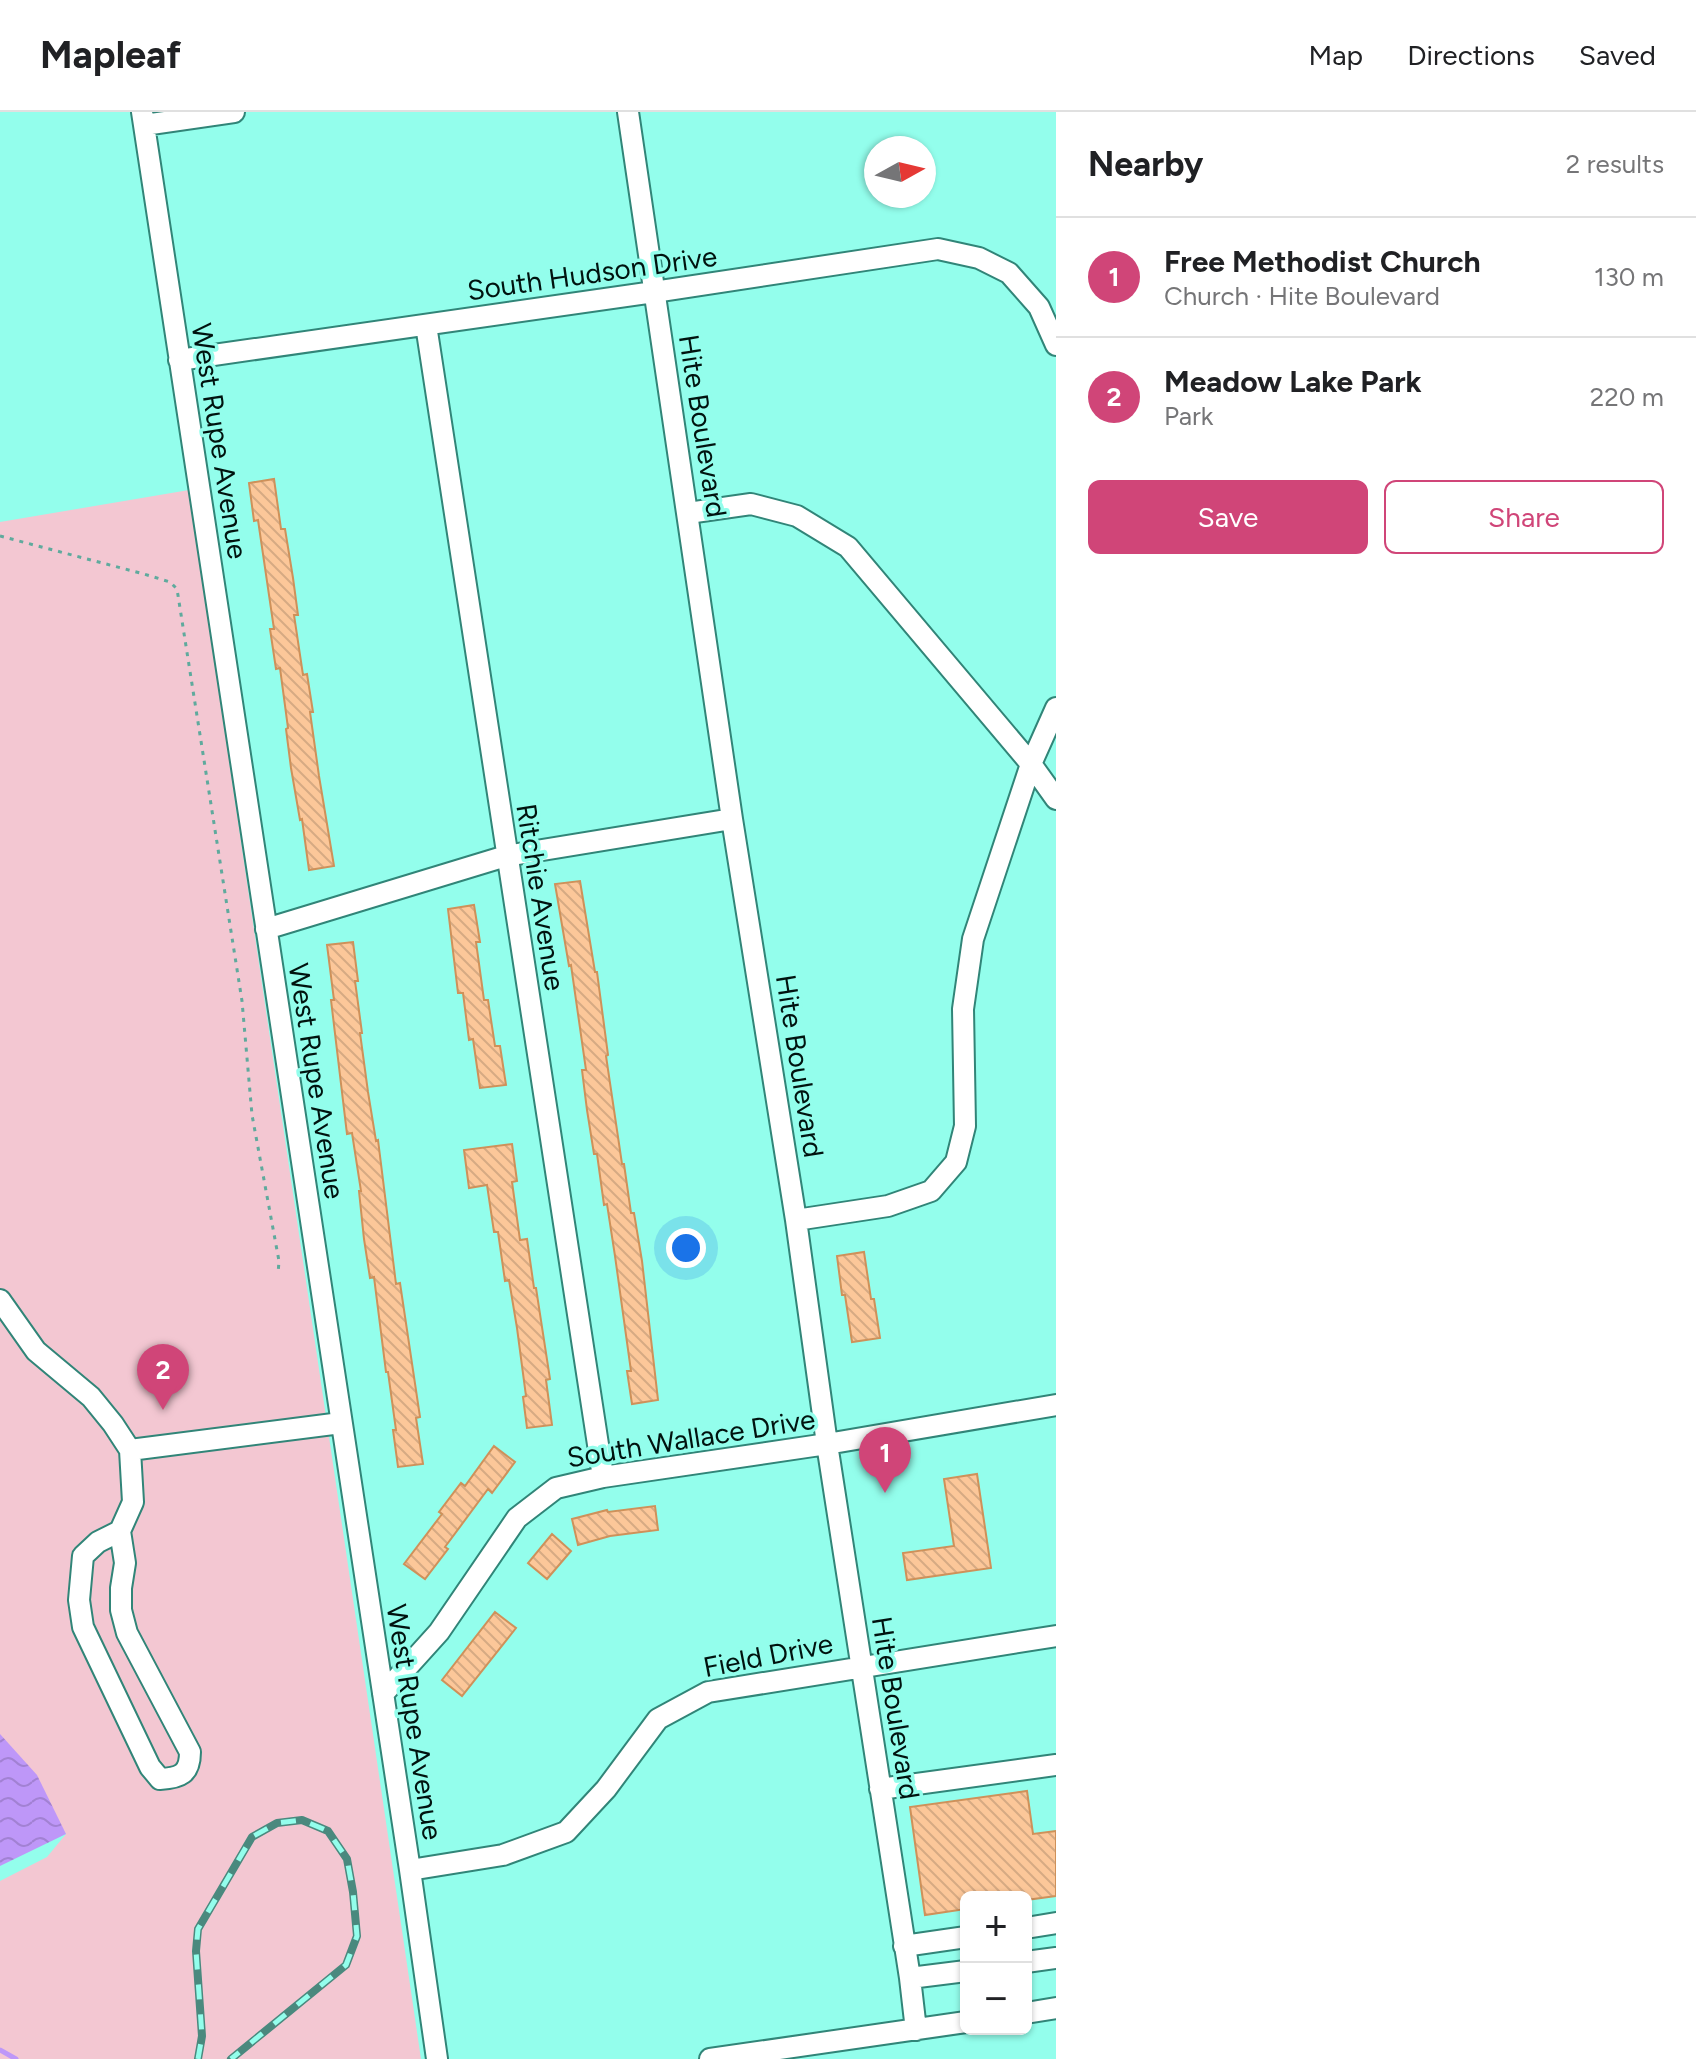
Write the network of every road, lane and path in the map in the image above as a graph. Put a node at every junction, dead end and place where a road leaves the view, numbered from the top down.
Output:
1 (234, 112) edge
2 (628, 112) edge
3 (143, 119) edge
4 (654, 292) junction
5 (426, 325) junction
6 (1056, 345) edge
7 (179, 360) junction
8 (688, 513) junction
9 (0, 536) edge
10 (1056, 708) edge
11 (1031, 764) junction
12 (1056, 799) edge
13 (732, 819) junction
14 (506, 856) junction
15 (266, 929) junction
16 (796, 1220) junction
17 (278, 1274) dead end
18 (0, 1300) edge
19 (1056, 1405) edge
20 (341, 1423) junction
21 (827, 1444) junction
22 (130, 1450) junction
23 (603, 1477) junction
24 (120, 1531) junction
25 (1056, 1636) edge
26 (862, 1666) junction
27 (383, 1694) junction
28 (1056, 1765) edge
29 (880, 1789) junction
30 (410, 1870) junction
31 (1056, 1923) edge
32 (1032, 1927) edge
33 (960, 1938) edge
34 (904, 1946) junction
35 (1056, 1958) edge
36 (1032, 1961) edge
37 (960, 1972) edge
38 (910, 1978) junction
39 (1056, 2008) edge
40 (1032, 2012) edge
41 (960, 2023) edge
42 (916, 2030) junction
43 (437, 2059) edge
44 (710, 2059) edge

1 - 3 street
2 - 4 street, Hite Boulevard
3 - 7 street, West Rupe Avenue
4 - 5 street, South Hudson Drive
4 - 6 street, South Hudson Drive
4 - 8 street, Hite Boulevard
5 - 7 street, South Hudson Drive
5 - 14 street, Ritchie Avenue
7 - 15 street, West Rupe Avenue
8 - 11 street
8 - 13 street, Hite Boulevard
9 - 17 path
10 - 11 street
11 - 12 street
11 - 16 street
13 - 14 street
13 - 16 street, Hite Boulevard
14 - 15 street
14 - 23 street, Ritchie Avenue
15 - 20 street, West Rupe Avenue
16 - 21 street, Hite Boulevard
18 - 22 street
19 - 21 street, South Wallace Drive
20 - 22 street
20 - 27 street, West Rupe Avenue
21 - 23 street, South Wallace Drive
21 - 26 street, Hite Boulevard
22 - 24 street
23 - 27 street, South Wallace Drive
24 - 24 street
25 - 26 street, Field Drive
26 - 29 street, Hite Boulevard
26 - 30 street, Field Drive
27 - 30 street, West Rupe Avenue
28 - 29 street
29 - 34 street, Hite Boulevard
30 - 43 street, West Rupe Avenue
31 - 32 street
33 - 34 street
34 - 38 street, Hite Boulevard
35 - 36 street
37 - 38 street
38 - 42 street, Hite Boulevard
39 - 40 street
41 - 42 street
42 - 44 street

